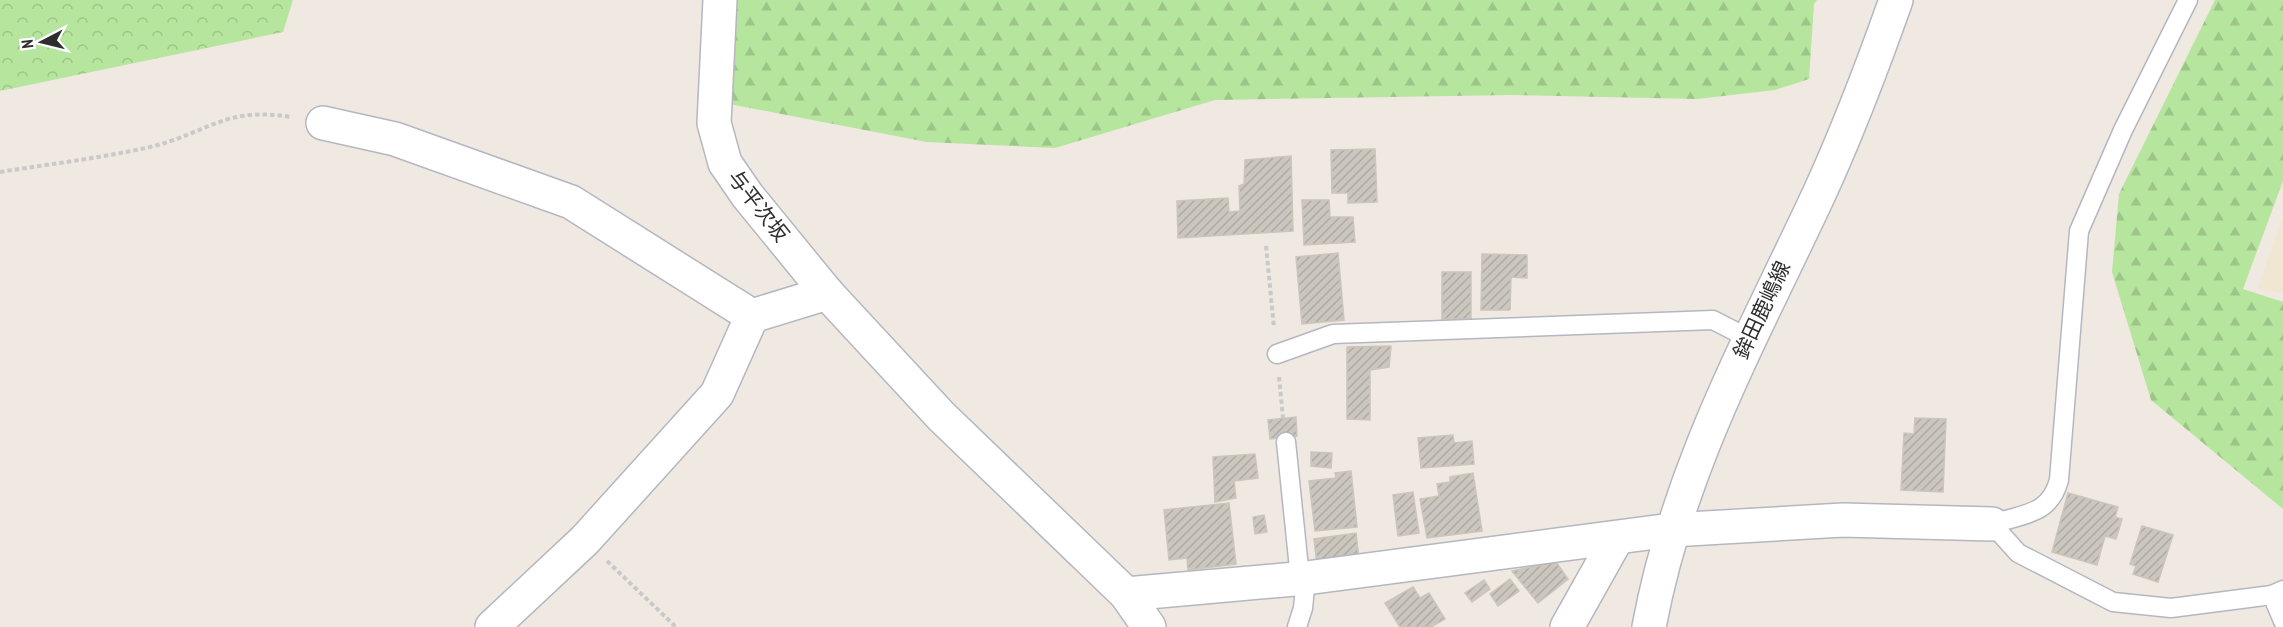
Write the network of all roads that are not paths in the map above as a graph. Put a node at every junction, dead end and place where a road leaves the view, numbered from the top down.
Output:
1 (720, 0) edge
2 (1896, 0) edge
3 (2188, 0) edge
4 (323, 123) road end
5 (827, 293) junction
6 (752, 316) junction
7 (1748, 338) junction
8 (1277, 354) dead end
9 (1286, 442) dead end
10 (1992, 524) junction
11 (1671, 530) junction
12 (1617, 538) junction
13 (1303, 578) junction
14 (2277, 592) edge
15 (1126, 594) junction
16 (2283, 621) edge
17 (492, 627) edge
18 (1149, 627) edge
19 (1297, 627) edge
20 (1567, 627) edge
21 (1649, 627) edge

1 - 5 street, 与平次坂
2 - 7 street, 鉾田鹿嶋線
3 - 10 lane
4 - 6 street
5 - 6 street
5 - 15 street, 与平次坂
6 - 17 street
7 - 8 lane
7 - 11 street, 鉾田鹿嶋線
9 - 13 lane
10 - 11 street
10 - 14 lane
11 - 12 street
11 - 21 street, 鉾田鹿嶋線
12 - 13 street
12 - 20 street
13 - 15 street
13 - 19 lane
14 - 16 lane
15 - 18 street, 与平次坂

